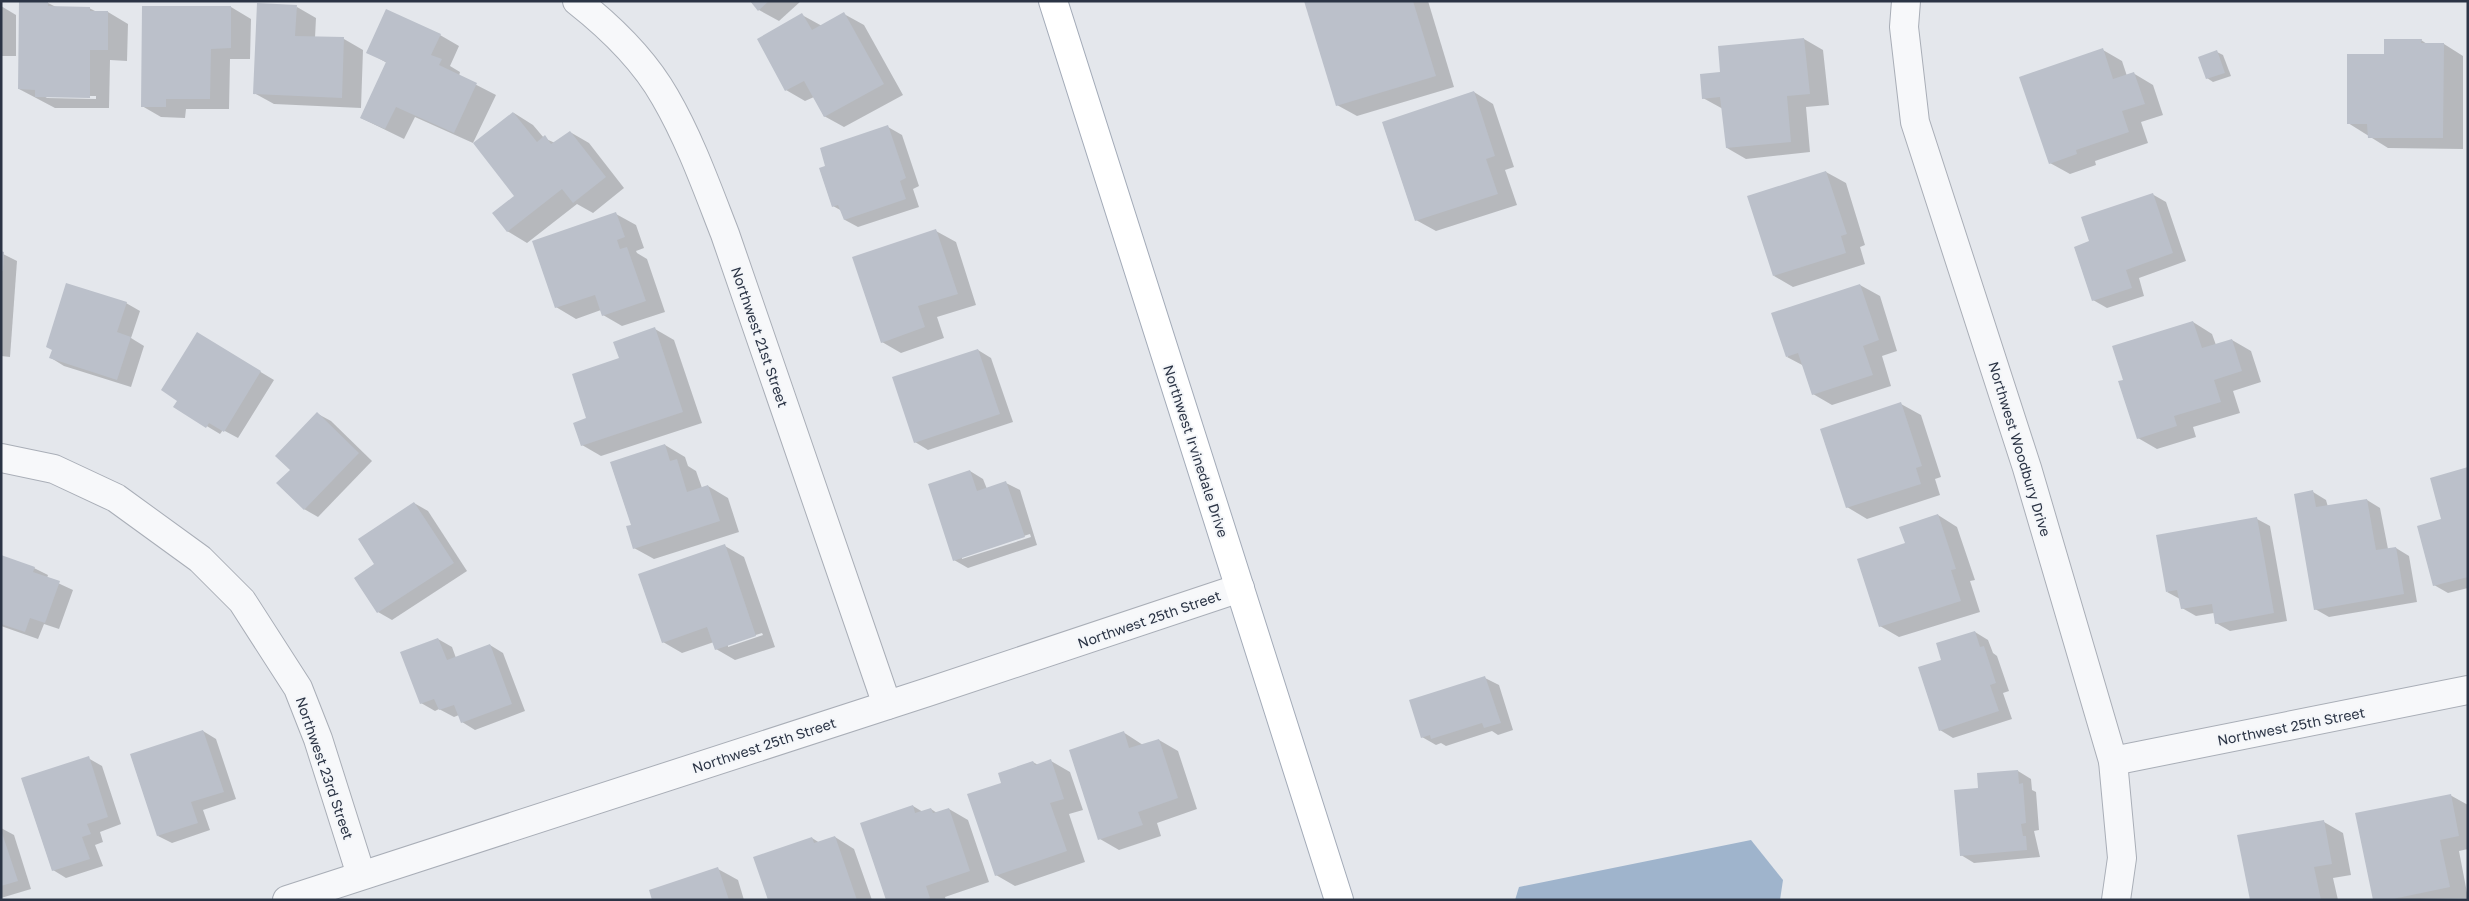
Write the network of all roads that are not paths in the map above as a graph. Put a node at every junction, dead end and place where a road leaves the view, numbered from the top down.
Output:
1 (577, 1) edge
2 (1053, 1) edge
3 (1906, 1) edge
4 (1, 458) edge
5 (1240, 588) junction
6 (2468, 690) edge
7 (887, 706) junction
8 (2113, 761) junction
9 (361, 875) junction
10 (288, 900) edge
11 (1339, 900) edge
12 (2116, 900) edge

1 - 7 street, Northwest 21st Street
2 - 5 main road, Northwest Irvinedale Drive
3 - 8 street, Northwest Woodbury Drive
4 - 9 street, Northwest 23rd Street
5 - 7 street, Northwest 25th Street
5 - 11 main road, Northwest Irvinedale Drive
6 - 8 street, Northwest 25th Street
7 - 9 street, Northwest 25th Street
8 - 12 street, Northwest Woodbury Drive
9 - 10 street, Northwest 25th Street

